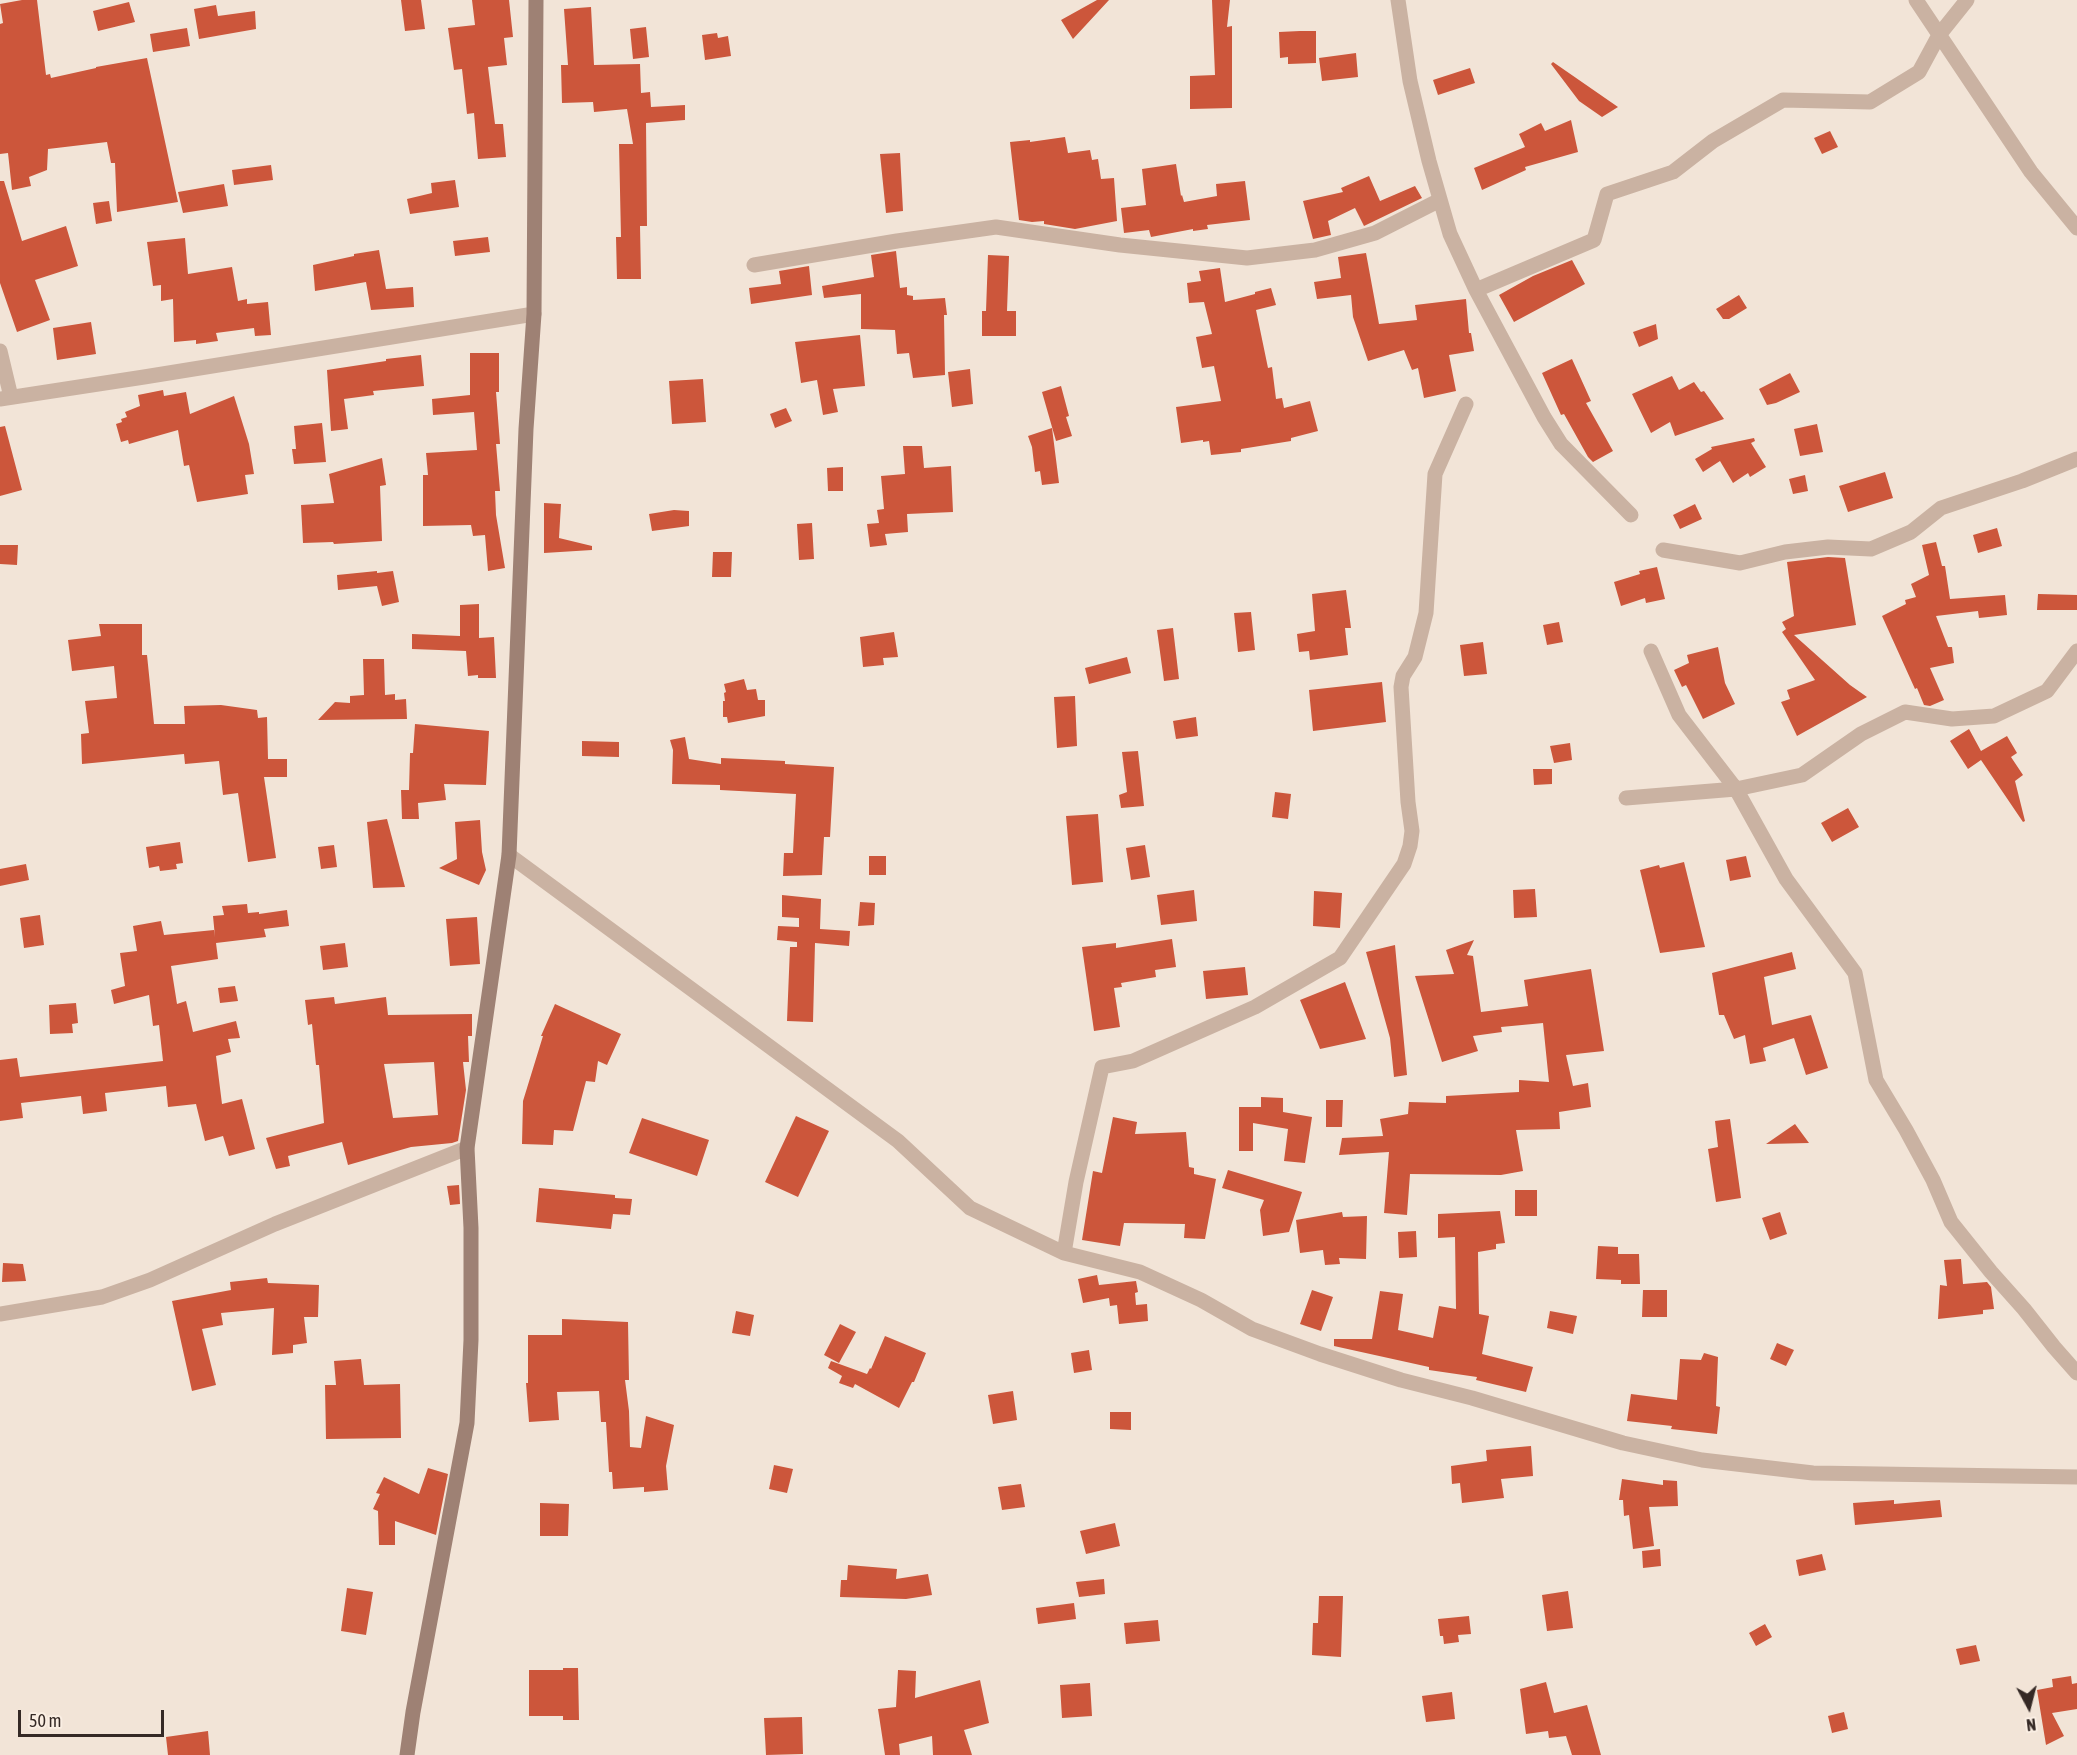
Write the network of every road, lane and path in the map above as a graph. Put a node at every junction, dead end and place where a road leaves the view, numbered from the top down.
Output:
1 (536, 0) edge
2 (1398, 0) edge
3 (1916, 0) edge
4 (1967, 0) edge
5 (1940, 35) junction
6 (1440, 200) junction
7 (2077, 228) edge
8 (754, 265) dead end
9 (1476, 290) junction
10 (534, 314) junction
11 (0, 351) edge
12 (6, 398) edge
13 (1466, 404) dead end
14 (2077, 459) edge
15 (1631, 515) dead end
16 (1662, 550) dead end
17 (1651, 651) dead end
18 (2077, 651) edge
19 (1736, 789) junction
20 (1626, 798) dead end
21 (509, 855) junction
22 (467, 1148) junction
23 (1064, 1253) junction
24 (0, 1314) edge
25 (2077, 1373) edge
26 (2077, 1477) edge
27 (407, 1755) edge

1 - 10 main road
2 - 6 street
3 - 5 street
4 - 5 street
5 - 7 street
5 - 9 street
6 - 8 street
6 - 9 street
9 - 15 street
10 - 12 street
10 - 21 main road
11 - 12 street
13 - 23 street
14 - 16 street
17 - 19 street
18 - 19 street
19 - 20 street
19 - 25 street
21 - 22 main road
21 - 23 street
22 - 24 street
22 - 27 main road
23 - 26 street

